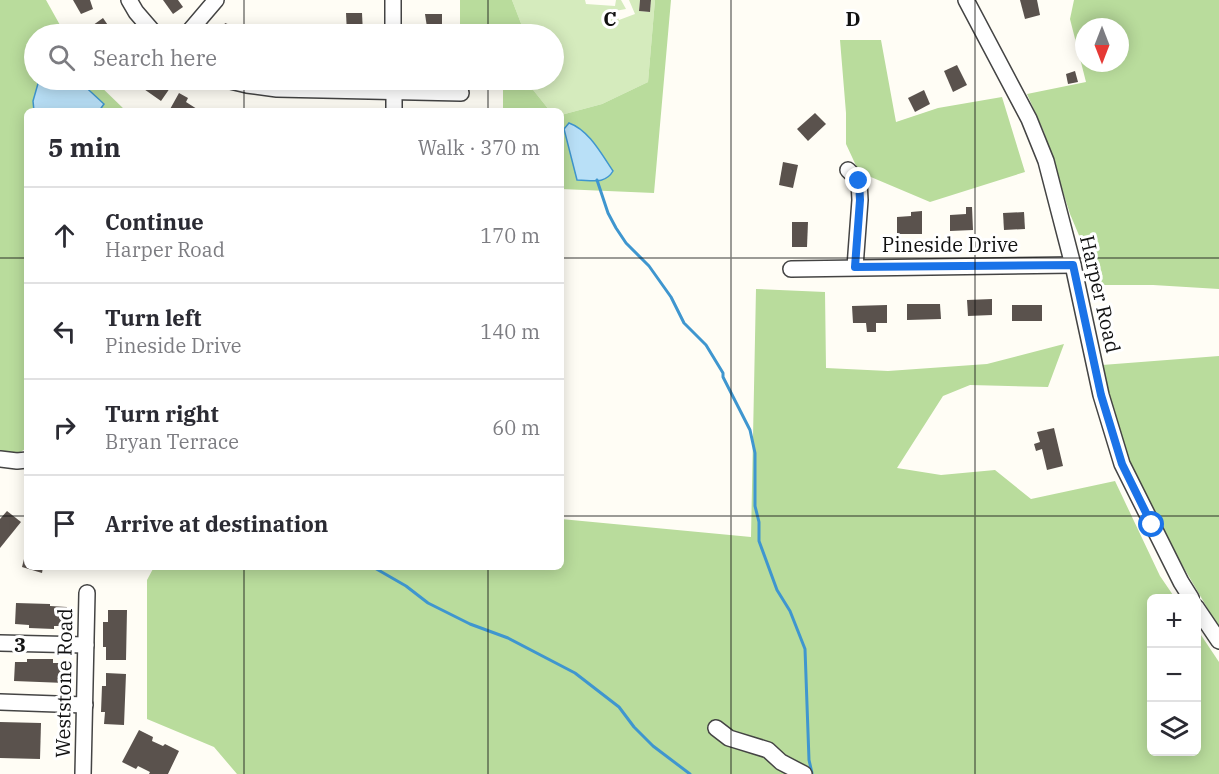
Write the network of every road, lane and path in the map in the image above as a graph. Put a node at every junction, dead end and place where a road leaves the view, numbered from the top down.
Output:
1 (129, 0) edge
2 (216, 0) edge
3 (393, 0) edge
4 (966, 0) edge
5 (146, 24) edge
6 (196, 24) edge
7 (393, 24) edge
8 (394, 90) edge
9 (432, 90) edge
10 (461, 93) dead end
11 (394, 108) edge
12 (848, 170) dead end
13 (1073, 265) junction
14 (855, 267) junction
15 (791, 269) dead end
16 (0, 459) edge
17 (24, 460) edge
18 (87, 593) dead end
19 (1188, 594) edge
20 (1201, 613) edge
21 (1219, 641) edge
22 (0, 643) edge
23 (86, 645) junction
24 (0, 702) edge
25 (85, 705) junction
26 (716, 728) dead end
27 (83, 774) edge
28 (804, 774) edge

1 - 5 street
2 - 6 street
3 - 7 street
4 - 13 street, Harper Road
8 - 11 street
9 - 10 street
12 - 14 street
13 - 14 street, Pineside Drive
13 - 19 street, Harper Road
14 - 15 street, Pineside Drive
16 - 17 street
18 - 23 street, Weststone Road
20 - 21 street
22 - 23 street
23 - 25 street, Weststone Road
24 - 25 street
25 - 27 street, Weststone Road
26 - 28 street

